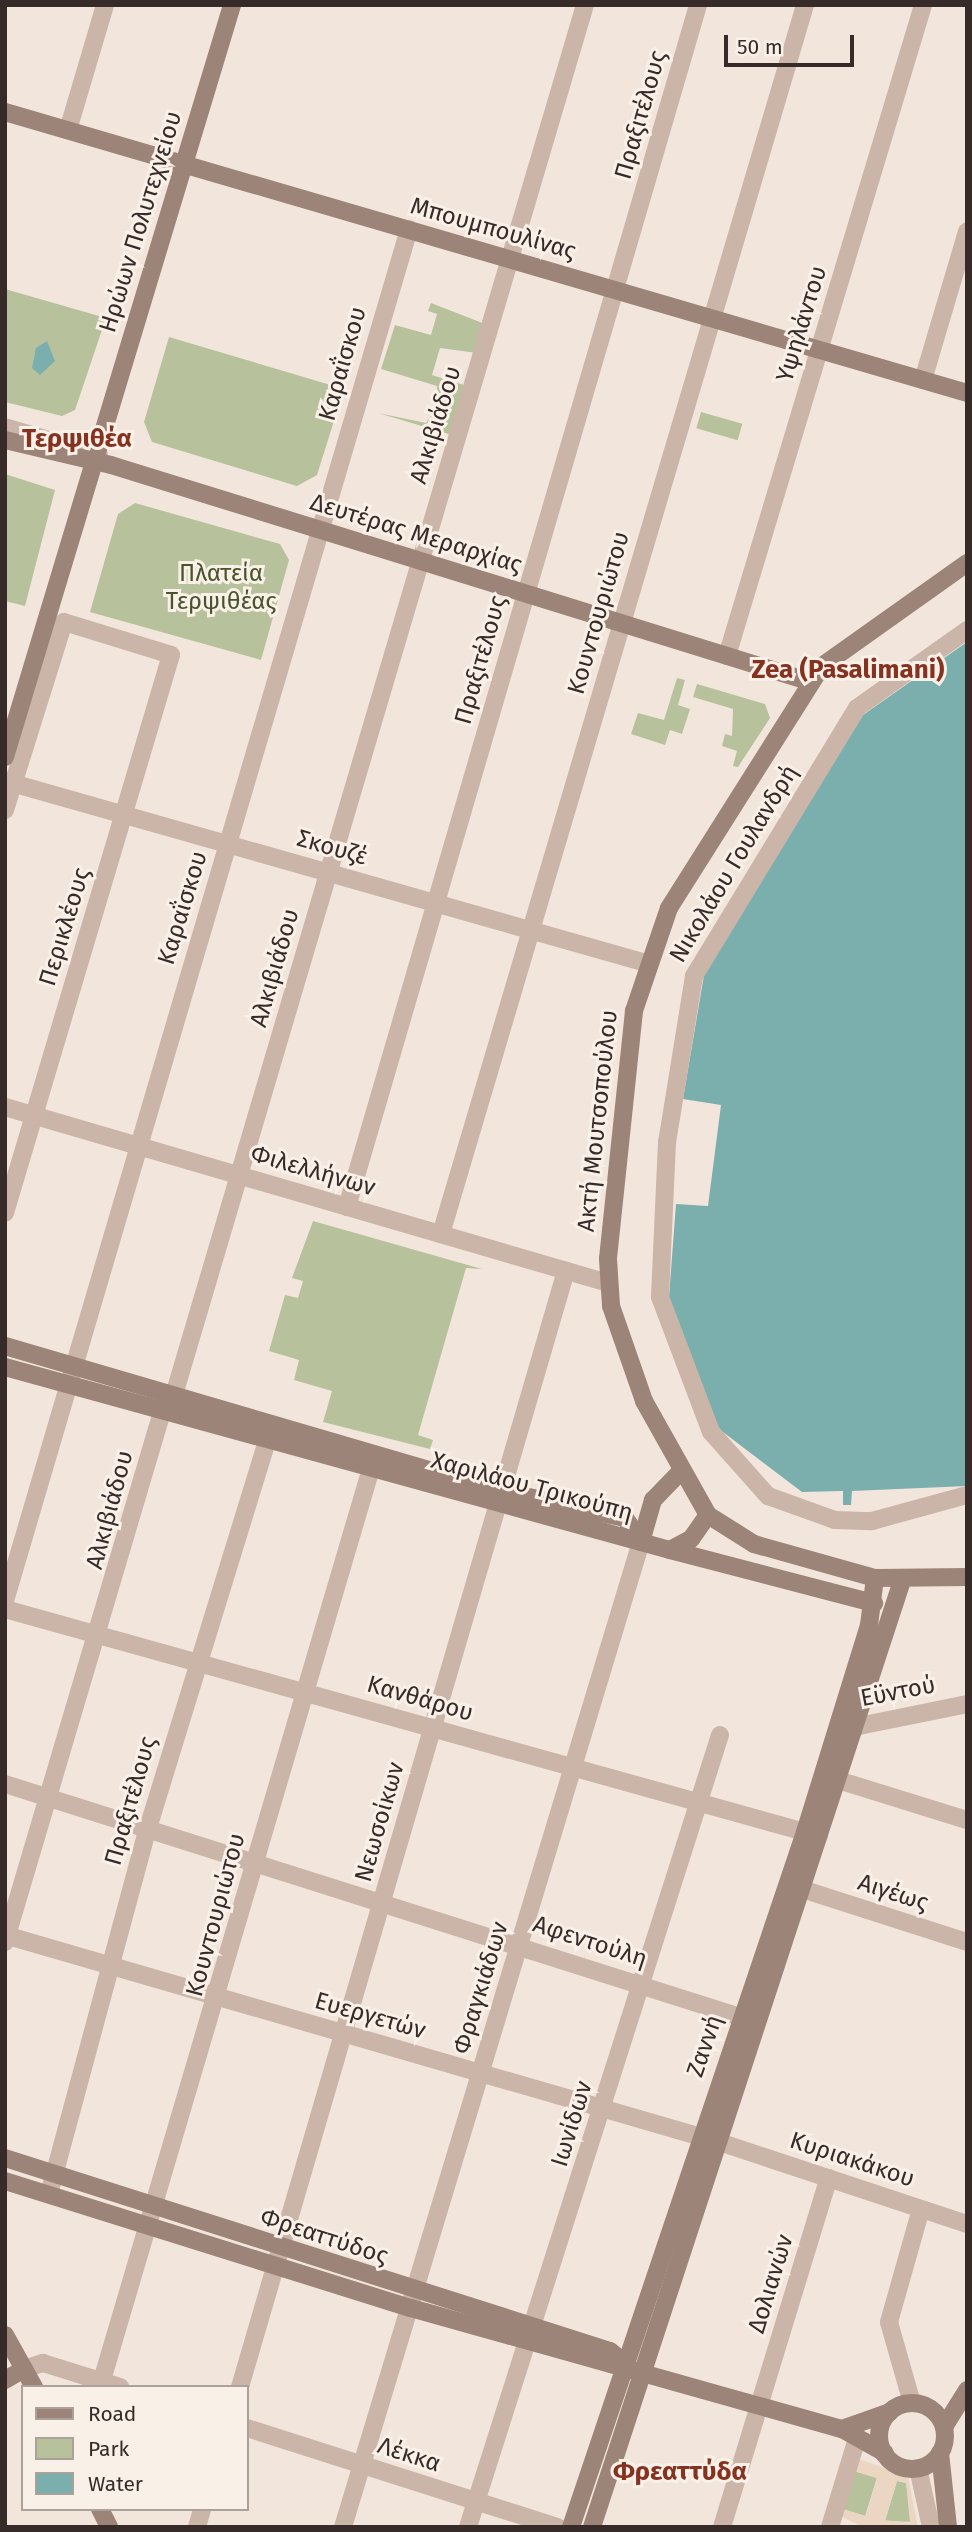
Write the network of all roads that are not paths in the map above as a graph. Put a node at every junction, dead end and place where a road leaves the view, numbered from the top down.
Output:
1 (105, 5) edge
2 (232, 5) edge
3 (585, 5) edge
4 (698, 5) edge
5 (805, 5) edge
6 (923, 5) edge
7 (5, 112) edge
8 (68, 130) junction
9 (184, 164) junction
10 (409, 229) junction
11 (967, 231) edge
12 (510, 261) junction
13 (615, 290) junction
14 (712, 318) junction
15 (821, 350) junction
16 (923, 380) junction
17 (967, 393) edge
18 (5, 428) edge
19 (5, 440) edge
20 (100, 461) junction
21 (319, 530) junction
22 (421, 561) junction
23 (967, 563) edge
24 (526, 594) junction
25 (57, 619) junction
26 (622, 624) junction
27 (967, 630) edge
28 (727, 656) junction
29 (811, 682) junction
30 (5, 757) edge
31 (9, 782) edge
32 (5, 810) edge
33 (125, 815) junction
34 (227, 844) junction
35 (329, 873) junction
36 (436, 903) junction
37 (531, 930) junction
38 (646, 963) junction
39 (5, 1107) edge
40 (34, 1115) junction
41 (137, 1146) junction
42 (239, 1175) junction
43 (347, 1207) junction
44 (5, 1213) edge
45 (441, 1234) junction
46 (566, 1271) junction
47 (608, 1283) junction
48 (5, 1346) edge
49 (74, 1366) junction
50 (5, 1367) edge
51 (68, 1385) junction
52 (174, 1395) junction
53 (162, 1412) junction
54 (270, 1433) junction
55 (373, 1462) junction
56 (679, 1473) junction
57 (967, 1495) edge
58 (499, 1498) junction
59 (708, 1515) junction
60 (641, 1542) junction
61 (670, 1550) junction
62 (967, 1577) edge
63 (875, 1578) junction
64 (902, 1581) junction
65 (5, 1601) edge
66 (874, 1603) junction
67 (5, 1609) edge
68 (100, 1635) junction
69 (199, 1663) junction
70 (307, 1693) junction
71 (967, 1704) edge
72 (839, 1722) junction
73 (859, 1726) junction
74 (433, 1728) junction
75 (720, 1735) dead end
76 (573, 1768) junction
77 (841, 1781) junction
78 (5, 1784) edge
79 (49, 1798) junction
80 (697, 1802) junction
81 (967, 1820) edge
82 (148, 1828) junction
83 (813, 1835) junction
84 (255, 1861) junction
85 (805, 1890) junction
86 (383, 1901) junction
87 (6, 1937) edge
88 (967, 1942) edge
89 (519, 1945) junction
90 (110, 1966) junction
91 (641, 1985) junction
92 (219, 1998) junction
93 (750, 2020) junction
94 (345, 2035) junction
95 (481, 2073) junction
96 (603, 2109) junction
97 (701, 2137) junction
98 (722, 2143) junction
99 (5, 2158) edge
100 (54, 2174) junction
101 (829, 2178) junction
102 (5, 2181) edge
103 (49, 2194) junction
104 (158, 2208) junction
105 (921, 2209) junction
106 (967, 2224) edge
107 (151, 2227) junction
108 (279, 2258) junction
109 (413, 2300) junction
110 (5, 2335) edge
111 (532, 2335) junction
112 (626, 2364) junction
113 (24, 2369) junction
114 (645, 2370) junction
115 (5, 2380) edge
116 (101, 2384) edge
117 (33, 2385) edge
118 (241, 2385) edge
119 (967, 2390) edge
120 (912, 2403) junction
121 (759, 2404) junction
122 (890, 2412) junction
123 (944, 2427) junction
124 (248, 2428) edge
125 (849, 2436) junction
126 (885, 2453) junction
127 (940, 2454) junction
128 (362, 2465) junction
129 (918, 2468) junction
130 (476, 2502) junction
131 (101, 2511) edge
132 (109, 2527) edge
133 (343, 2527) edge
134 (468, 2527) edge
135 (558, 2527) edge
136 (571, 2527) edge
137 (592, 2527) edge
138 (722, 2527) edge
139 (830, 2527) edge
140 (932, 2527) edge
141 (948, 2527) edge

1 - 8 street
2 - 9 street, Ηρώων Πολυτεχνείου
3 - 12 street, Αλκιβιάδου
4 - 13 street, Πραξιτέλους
5 - 14 street, Κουντουριώτου
6 - 15 street, Υψηλάντου
7 - 8 street, Μπουμπουλίνας
8 - 9 street, Μπουμπουλίνας
9 - 10 street, Μπουμπουλίνας
9 - 20 street, Ηρώων Πολυτεχνείου
10 - 12 street, Μπουμπουλίνας
10 - 21 street, Καραΐσκου
11 - 16 street
12 - 13 street, Μπουμπουλίνας
12 - 22 street, Αλκιβιάδου
13 - 14 street, Μπουμπουλίνας
13 - 24 street, Πραξιτέλους
14 - 15 street, Μπουμπουλίνας
14 - 26 street, Κουντουριώτου
15 - 16 street, Μπουμπουλίνας
15 - 28 street, Υψηλάντου
16 - 17 street, Μπουμπουλίνας
18 - 20 street, Δευτέρας Μεραρχίας
19 - 20 street, Δευτέρας Μεραρχίας
20 - 21 street, Δευτέρας Μεραρχίας
20 - 25 street, Ηρώων Πολυτεχνείου
21 - 22 street, Δευτέρας Μεραρχίας
21 - 34 street, Καραΐσκου
22 - 24 street, Δευτέρας Μεραρχίας
22 - 35 street, Αλκιβιάδου
23 - 29 street, Ακτή Μουτσοπούλου
24 - 26 street, Δευτέρας Μεραρχίας
24 - 36 street, Πραξιτέλους
25 - 30 street
25 - 31 street, Ηρώων Πολυτεχνείου
25 - 33 street, Περικλέους
26 - 28 street, Δευτέρας Μεραρχίας
26 - 37 street, Κουντουριώτου
27 - 57 street, Νικολάου Γουλανδρή
28 - 29 street, Δευτέρας Μεραρχίας
29 - 38 street, Ακτή Μουτσοπούλου
31 - 32 street, Ηρώων Πολυτεχνείου
31 - 33 street, Σκουζέ
33 - 34 street, Σκουζέ
33 - 40 street, Περικλέους
34 - 35 street, Σκουζέ
34 - 41 street, Καραΐσκου
35 - 36 street, Σκουζέ
35 - 42 street, Αλκιβιάδου
36 - 37 street, Σκουζέ
36 - 43 street, Πραξιτέλους
37 - 38 street, Σκουζέ
37 - 45 street, Κουντουριώτου
38 - 47 street, Ακτή Μουτσοπούλου
39 - 40 street, Φιλελλήνων
40 - 41 street, Φιλελλήνων
40 - 44 street, Περικλέους
41 - 42 street, Φιλελλήνων
41 - 49 street, Καραΐσκου
42 - 43 street, Φιλελλήνων
42 - 52 street, Αλκιβιάδου
43 - 45 street, Φιλελλήνων
45 - 46 street, Φιλελλήνων
46 - 47 street, Φιλελλήνων
46 - 58 street, Νεωσοίκων
47 - 56 street, Ακτή Μουτσοπούλου
48 - 49 street, Χαριλάου Τρικούπη
49 - 51 street, Καραΐσκου
49 - 52 street, Χαριλάου Τρικούπη
50 - 51 street, Χαριλάου Τρικούπη
51 - 53 street, Χαριλάου Τρικούπη
51 - 65 street, Καραΐσκου
52 - 53 street, Αλκιβιάδου
52 - 54 street, Χαριλάου Τρικούπη
53 - 54 street, Χαριλάου Τρικούπη
53 - 68 street, Αλκιβιάδου
54 - 55 street, Χαριλάου Τρικούπη
54 - 69 street, Πραξιτέλους
55 - 58 street, Χαριλάου Τρικούπη
55 - 70 street, Κουντουριώτου
56 - 59 street, Ακτή Μουτσοπούλου
56 - 60 street, Φραγκιάδων
58 - 60 street, Χαριλάου Τρικούπη
58 - 74 street, Νεωσοίκων
59 - 61 street
59 - 63 street, Ακτή Μουτσοπούλου
60 - 61 street
60 - 76 street, Φραγκιάδων
61 - 66 street
62 - 64 street, Ακτή Μουτσοπούλου
63 - 64 street, Ακτή Μουτσοπούλου
63 - 66 street, Ζαννή
64 - 73 street, Ζαννή
66 - 72 street, Ζαννή
67 - 68 street, Κανθάρου
68 - 69 street, Κανθάρου
68 - 79 street, Αλκιβιάδου
69 - 70 street, Κανθάρου
69 - 82 street, Πραξιτέλους
70 - 74 street, Κανθάρου
70 - 84 street, Κουντουριώτου
71 - 73 street, Εϋντού
72 - 73 street, Εϋντού
72 - 83 street, Ζαννή
73 - 77 street, Ζαννή
74 - 76 street, Κανθάρου
74 - 86 street, Νεωσοίκων
75 - 80 street, Ιωνίδων
76 - 80 street, Κανθάρου
76 - 89 street, Φραγκιάδων
77 - 81 street
77 - 83 street, Ζαννή
78 - 79 street, Αφεντούλη
79 - 82 street, Αφεντούλη
79 - 87 street, Αλκιβιάδου
80 - 83 street, Κανθάρου
80 - 91 street, Ιωνίδων
82 - 84 street, Αφεντούλη
82 - 90 street, Πραξιτέλους
83 - 85 street, Ζαννή
83 - 93 street, Ζαννή
84 - 86 street, Αφεντούλη
84 - 92 street, Κουντουριώτου
85 - 88 street, Αιγέως
85 - 93 street, Ζαννή
86 - 89 street, Αφεντούλη
86 - 94 street, Νεωσοίκων
87 - 90 street, Ευεργετών
89 - 91 street, Αφεντούλη
89 - 95 street, Φραγκιάδων
90 - 92 street, Ευεργετών
90 - 100 street, Πραξιτέλους
91 - 93 street, Αφεντούλη
91 - 96 street, Ιωνίδων
92 - 94 street, Ευεργετών
92 - 104 street, Κουντουριώτου
93 - 97 street, Ζαννή
93 - 98 street, Ζαννή
94 - 95 street, Ευεργετών
94 - 108 street, Νεωσοίκων
95 - 96 street, Ευεργετών
95 - 109 street, Φραγκιάδων
96 - 97 street, Ευεργετών
96 - 111 street, Ιωνίδων
97 - 98 street, Ευεργετών
97 - 112 street, Ζαννή
98 - 101 street, Κυριακάκου
98 - 114 street, Ζαννή
99 - 100 street, Φρεαττύδος
100 - 103 street, Πραξιτέλους
100 - 104 street, Φρεαττύδος
101 - 105 street, Κυριακάκου
101 - 121 street, Δολιανών
102 - 103 street, Φρεαττύδος
103 - 107 street, Φρεαττύδος
104 - 107 street, Κουντουριώτου
104 - 108 street, Φρεαττύδος
105 - 106 street, Κυριακάκου
105 - 120 street
107 - 108 street, Φρεαττύδος
107 - 116 street, Κουντουριώτου
108 - 109 street, Φρεαττύδος
108 - 118 street, Νεωσοίκων
109 - 111 street, Φρεαττύδος
109 - 128 street, Φραγκιάδων
110 - 113 street
111 - 112 street, Φρεαττύδος
111 - 130 street, Ιωνίδων
112 - 114 street, Φρεαττύδος
112 - 136 street, Ζαννή
113 - 115 street
113 - 116 street
113 - 117 street
114 - 121 street, Φρεαττύδος
114 - 137 street, Ζαννή
119 - 123 street
120 - 122 street
120 - 123 street
121 - 125 street, Φρεαττύδος
121 - 138 street, Δολιανών
122 - 125 street
122 - 126 street
123 - 127 street
124 - 128 street, Λέκκα
125 - 126 street, Φρεαττύδος
125 - 139 street
126 - 129 street
127 - 129 street
127 - 141 street
128 - 130 street, Λέκκα
128 - 133 street, Φραγκιάδων
129 - 140 street
130 - 134 street, Ιωνίδων
130 - 135 street, Λέκκα
131 - 132 street

